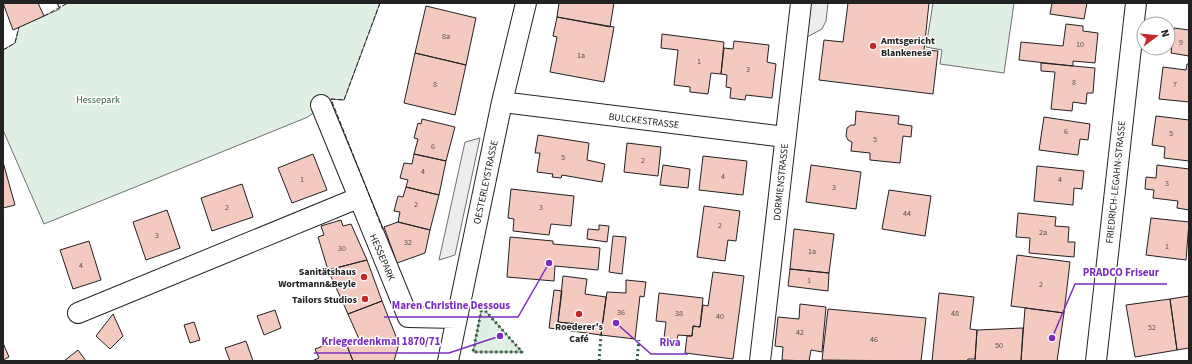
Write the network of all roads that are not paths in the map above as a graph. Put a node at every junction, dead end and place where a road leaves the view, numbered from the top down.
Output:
1 (526, 3) edge
2 (801, 3) edge
3 (1136, 3) edge
4 (502, 102) junction
5 (320, 105) dead end
6 (785, 137) junction
7 (358, 198) junction
8 (78, 313) dead end
9 (456, 318) junction
10 (448, 361) edge
11 (760, 361) edge
12 (1096, 361) edge

1 - 4 street, OESTERLEYSTRASSE
2 - 6 street, DORMIENSTRASSE
3 - 12 street, FRIEDRICH-LEGAHN-STRASSE
4 - 6 street, BULCKESTRASSE
4 - 9 street, OESTERLEYSTRASSE
5 - 7 street, HESSEPARK
6 - 11 street, DORMIENSTRASSE
7 - 8 street
7 - 9 street, HESSEPARK
9 - 10 street, OESTERLEYSTRASSE

